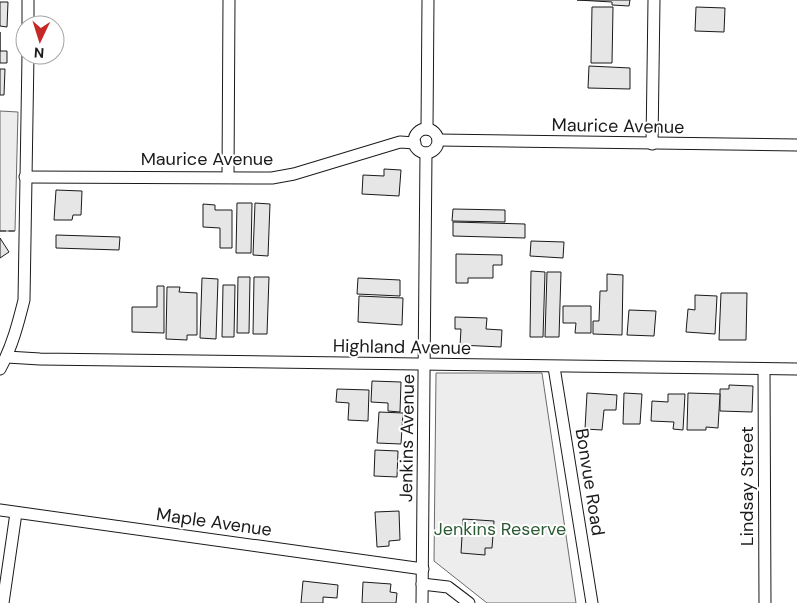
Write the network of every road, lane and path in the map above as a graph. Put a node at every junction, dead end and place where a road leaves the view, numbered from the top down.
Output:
1 (28, 0) edge
2 (229, 0) edge
3 (428, 0) edge
4 (654, 0) edge
5 (28, 15) edge
6 (28, 65) edge
7 (427, 129) junction
8 (438, 140) junction
9 (415, 143) junction
10 (652, 144) junction
11 (797, 146) edge
12 (426, 153) junction
13 (26, 177) junction
14 (228, 177) junction
15 (7, 356) junction
16 (425, 365) junction
17 (554, 367) junction
18 (0, 369) edge
19 (764, 369) junction
20 (797, 369) edge
21 (0, 510) edge
22 (16, 512) junction
23 (422, 569) junction
24 (422, 584) junction
25 (3, 603) edge
26 (422, 603) edge
27 (469, 603) edge
28 (592, 603) edge
29 (765, 603) edge

1 - 5 street
2 - 14 street
3 - 7 street
4 - 10 street
6 - 13 street
7 - 8 street
7 - 9 street
8 - 10 street, Maurice Avenue
8 - 12 street
9 - 12 street
9 - 14 street, Maurice Avenue
10 - 11 street, Maurice Avenue
12 - 16 street, Jenkins Avenue
13 - 14 street, Maurice Avenue
13 - 15 street
15 - 16 street, Highland Avenue
15 - 18 street
16 - 17 street, Highland Avenue
16 - 23 street, Jenkins Avenue
17 - 19 street, Highland Avenue
17 - 28 street, Bonvue Road
19 - 20 street, Highland Avenue
19 - 29 street, Lindsay Street
21 - 22 street, Maple Avenue
22 - 23 street, Maple Avenue
22 - 25 street
23 - 24 street, Jenkins Avenue
24 - 26 street, Jenkins Avenue
24 - 27 street

